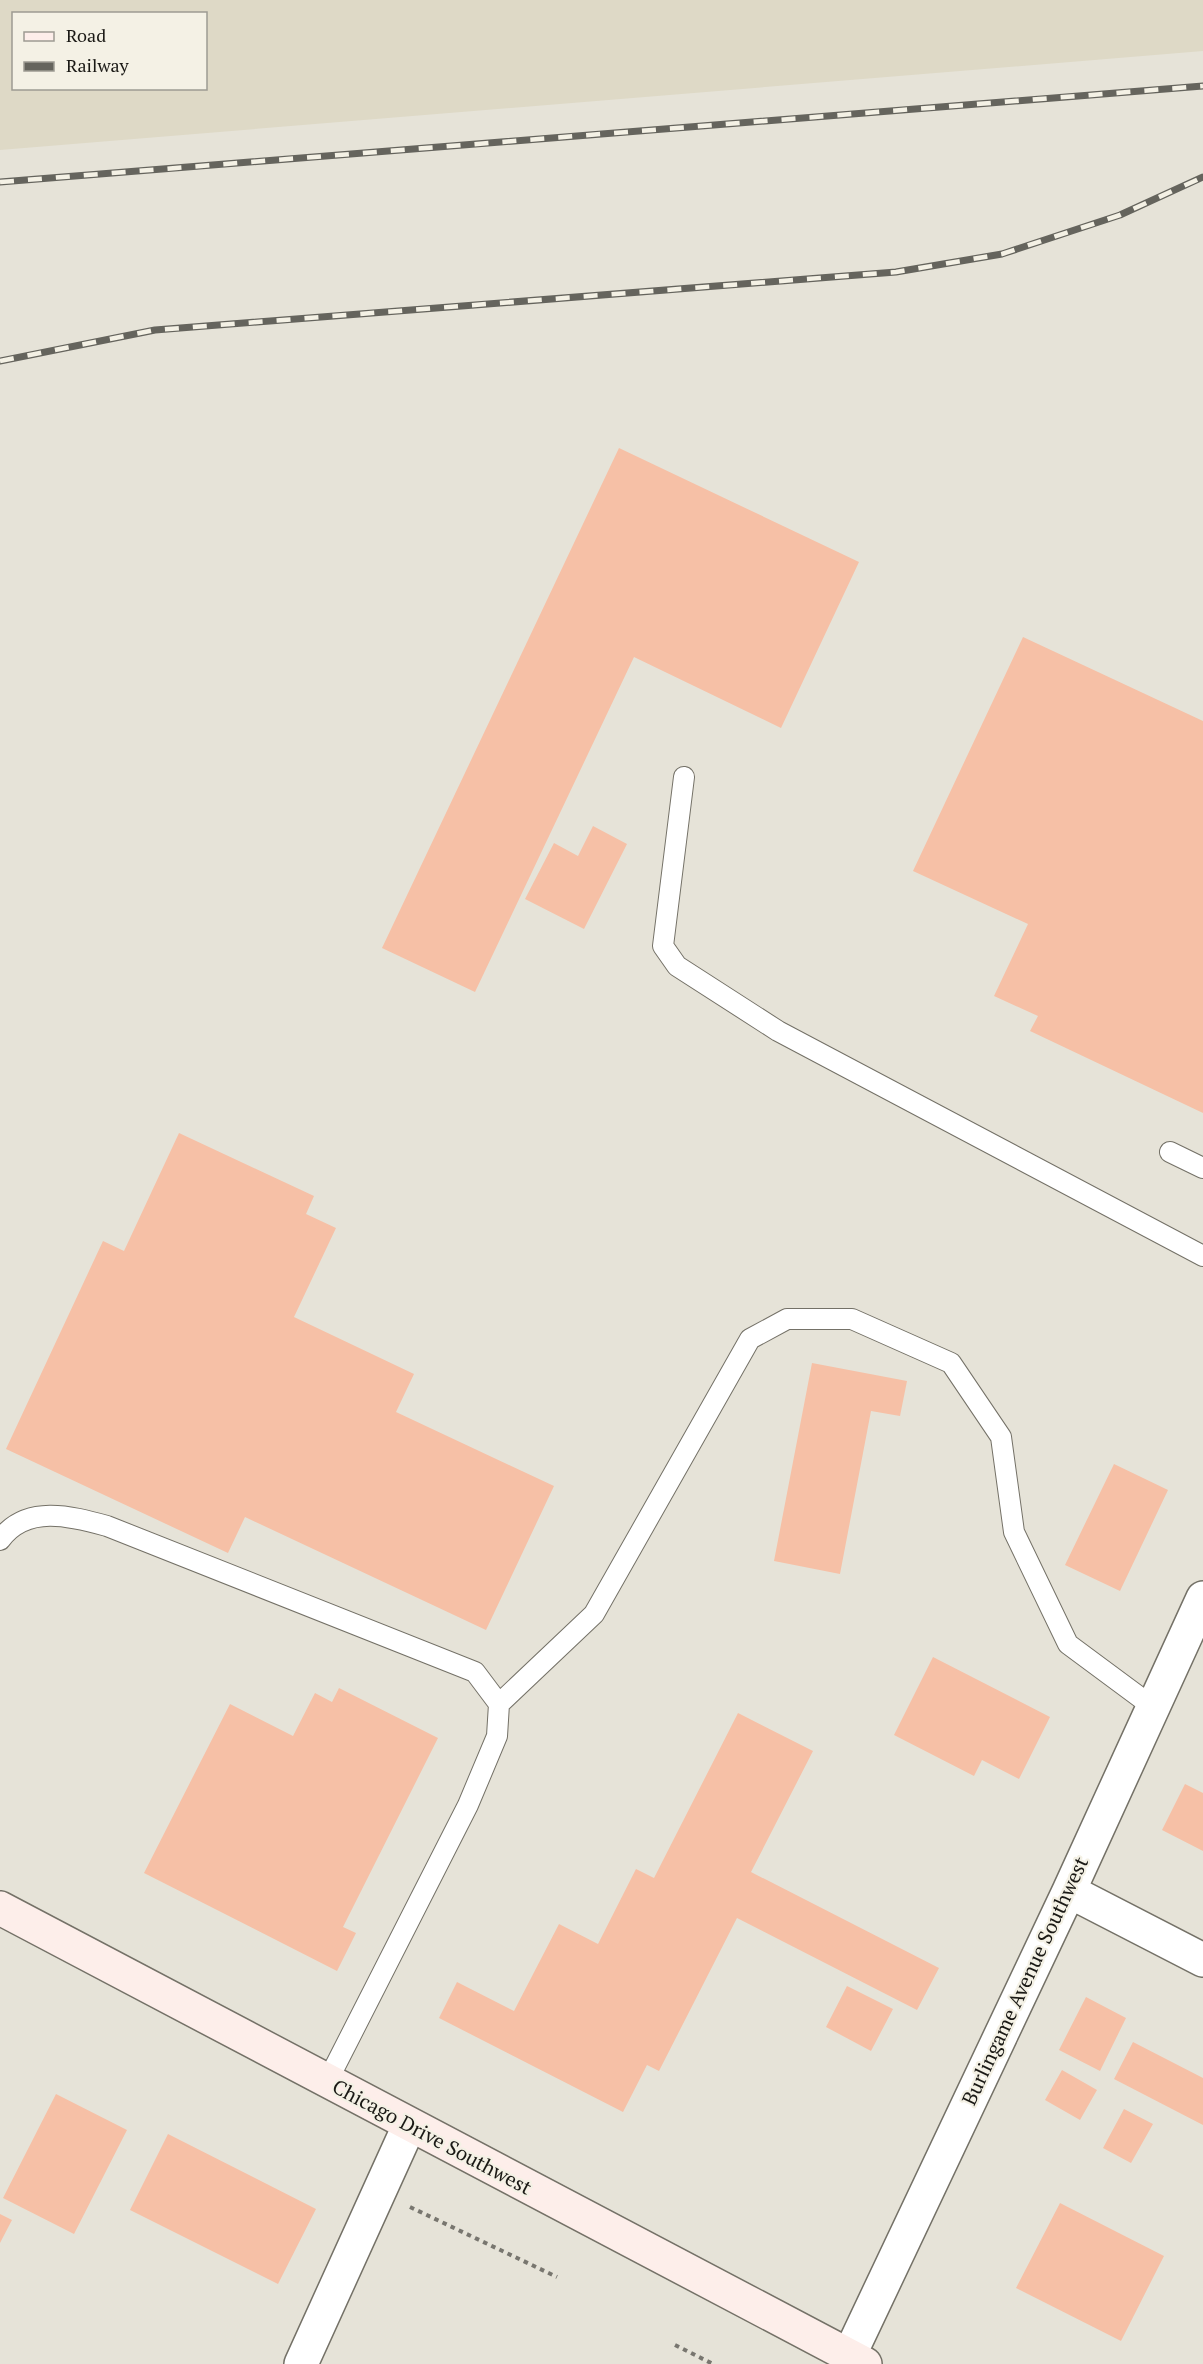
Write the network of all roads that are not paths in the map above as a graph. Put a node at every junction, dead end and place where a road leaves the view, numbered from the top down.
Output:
1 (684, 777) dead end
2 (1170, 1152) dead end
3 (1203, 1168) edge
4 (1203, 1256) edge
5 (0, 1540) edge
6 (1203, 1598) edge
7 (499, 1704) junction
8 (1153, 1707) junction
9 (1069, 1891) junction
10 (0, 1908) edge
11 (1203, 1960) edge
12 (327, 2082) junction
13 (410, 2126) junction
14 (853, 2361) edge
15 (301, 2364) edge

1 - 4 lane
2 - 3 lane
5 - 7 lane
6 - 8 street, Burlingame Avenue Southwest
7 - 8 lane
7 - 12 lane
8 - 9 street, Burlingame Avenue Southwest
9 - 11 street
9 - 14 street, Burlingame Avenue Southwest
10 - 12 main road, Chicago Drive Southwest
12 - 13 main road, Chicago Drive Southwest
13 - 14 main road, Chicago Drive Southwest
13 - 15 street

